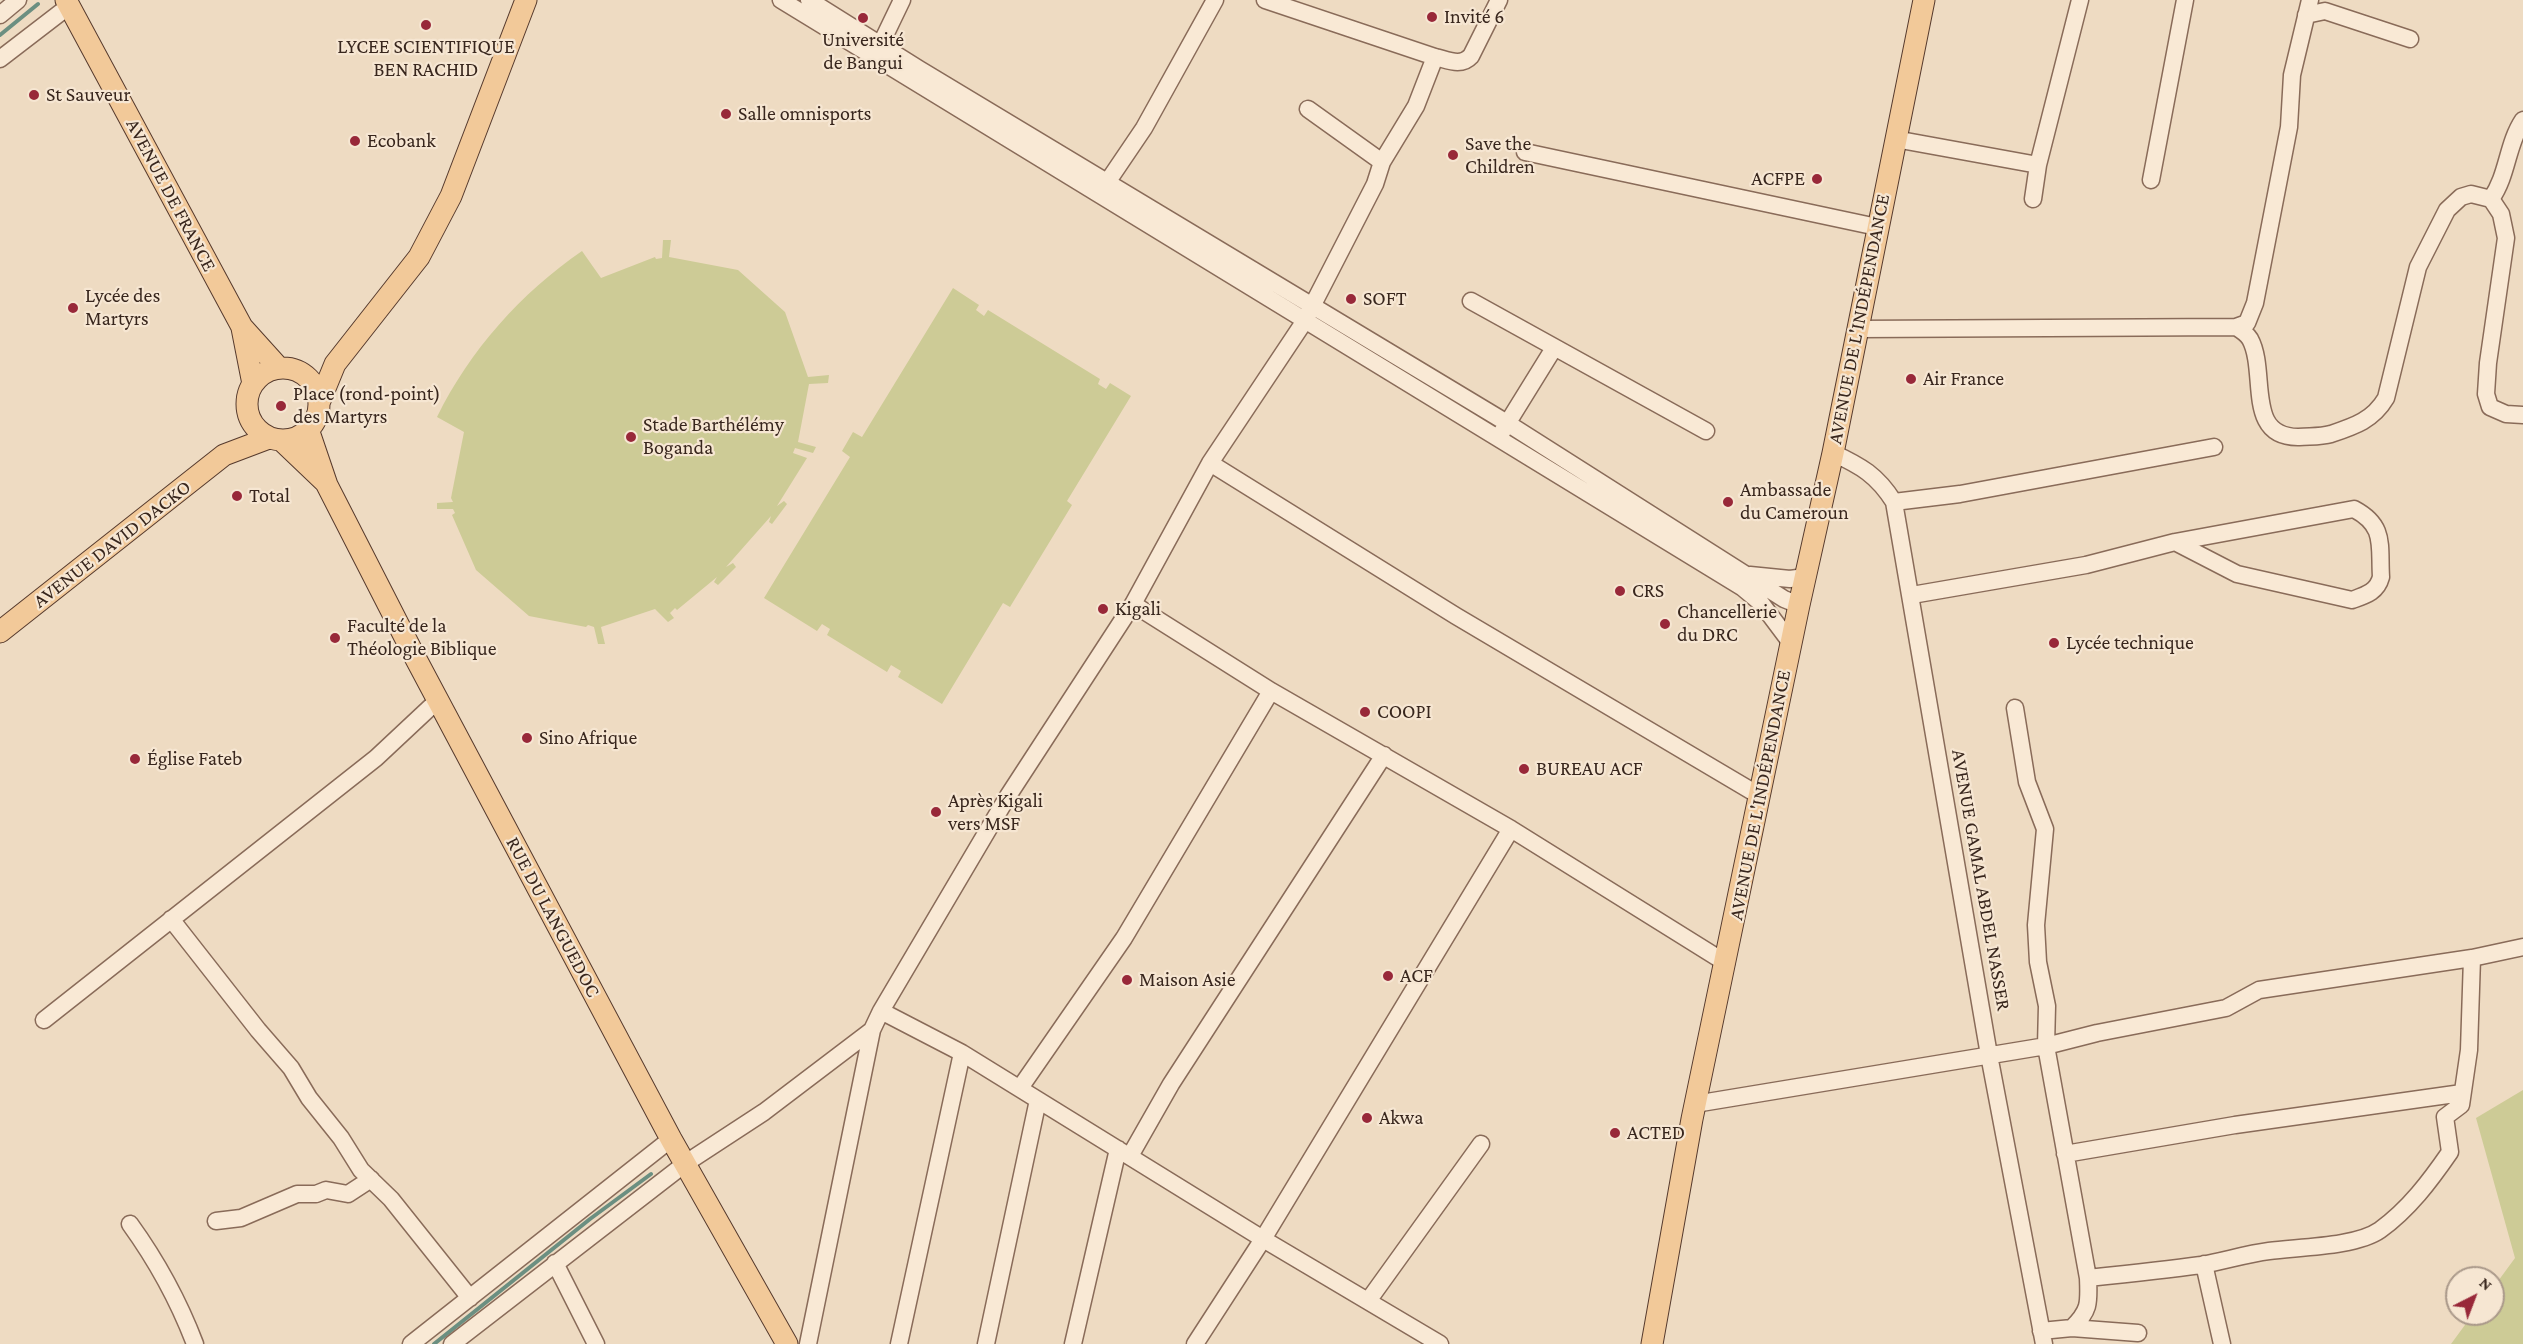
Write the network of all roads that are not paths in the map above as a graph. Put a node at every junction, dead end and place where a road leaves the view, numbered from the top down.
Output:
1 (18, 0) edge
2 (526, 0) edge
3 (781, 0) edge
4 (809, 0) edge
5 (902, 0) edge
6 (1215, 0) edge
7 (1265, 0) edge
8 (1499, 0) edge
9 (1924, 0) edge
10 (2080, 0) edge
11 (2185, 0) edge
12 (67, 3) edge
13 (2308, 8) edge
14 (0, 15) edge
15 (2410, 39) dead end
16 (878, 51) junction
17 (1435, 57) junction
18 (0, 59) edge
19 (1308, 109) dead end
20 (2523, 120) edge
21 (1895, 139) junction
22 (1525, 152) dead end
23 (1382, 162) junction
24 (2038, 165) junction
25 (2151, 180) dead end
26 (1103, 187) junction
27 (2033, 199) dead end
28 (2491, 199) junction
29 (1877, 227) junction
30 (1471, 301) dead end
31 (1313, 305) junction
32 (1304, 322) junction
33 (242, 327) junction
34 (2236, 327) junction
35 (1857, 329) junction
36 (1554, 348) junction
37 (335, 364) junction
38 (279, 368) junction
39 (300, 374) junction
40 (253, 384) junction
41 (319, 403) junction
42 (248, 412) junction
43 (2523, 416) edge
44 (308, 429) junction
45 (1503, 430) junction
46 (1706, 431) dead end
47 (275, 439) junction
48 (2214, 447) dead end
49 (1833, 453) junction
50 (224, 455) junction
51 (1210, 463) junction
52 (327, 485) junction
53 (1894, 502) junction
54 (2175, 542) junction
55 (1747, 574) junction
56 (1805, 577) junction
57 (1912, 595) junction
58 (1133, 604) junction
59 (1799, 605) junction
60 (0, 632) edge
61 (1791, 643) junction
62 (1271, 691) junction
63 (438, 700) junction
64 (2015, 708) dead end
65 (1384, 755) junction
66 (1760, 796) junction
67 (1511, 829) junction
68 (171, 919) junction
69 (2523, 947) edge
70 (2472, 958) junction
71 (1726, 963) junction
72 (881, 1011) junction
73 (44, 1020) dead end
74 (872, 1029) junction
75 (2046, 1047) junction
76 (962, 1053) junction
77 (1989, 1055) junction
78 (1020, 1088) junction
79 (2462, 1093) junction
80 (1038, 1100) junction
81 (1695, 1104) junction
82 (671, 1139) junction
83 (1481, 1144) dead end
84 (1124, 1153) junction
85 (2065, 1154) junction
86 (686, 1163) junction
87 (371, 1179) junction
88 (216, 1221) dead end
89 (129, 1224) dead end
90 (1263, 1239) junction
91 (555, 1263) junction
92 (2204, 1264) junction
93 (2088, 1278) junction
94 (470, 1298) junction
95 (1368, 1301) junction
96 (2072, 1328) junction
97 (2138, 1333) dead end
98 (2042, 1338) edge
99 (195, 1344) edge
100 (411, 1344) edge
101 (452, 1344) edge
102 (596, 1344) edge
103 (787, 1344) edge
104 (808, 1344) edge
105 (899, 1344) edge
106 (986, 1344) edge
107 (1073, 1344) edge
108 (1195, 1344) edge
109 (1440, 1344) edge
110 (1652, 1344) edge
111 (2222, 1344) edge

1 - 14 street
2 - 37 main road
3 - 16 street
4 - 16 street
5 - 16 street
6 - 26 street
7 - 17 street
8 - 17 street
9 - 21 main road, AVENUE DE L'INDÉPENDANCE
10 - 24 street
11 - 25 street
12 - 18 street
12 - 33 main road, AVENUE DE FRANCE
13 - 15 street
13 - 34 street
16 - 26 street
17 - 23 street
19 - 23 street
20 - 28 street
21 - 24 street
21 - 29 main road, AVENUE DE L'INDÉPENDANCE
22 - 29 street
23 - 31 street
24 - 27 street
26 - 31 street
26 - 32 street
28 - 34 street
28 - 43 street
29 - 35 main road, AVENUE DE L'INDÉPENDANCE
30 - 36 street
31 - 32 street
31 - 45 street
32 - 45 street
32 - 51 street
33 - 38 main road, AVENUE DE FRANCE
33 - 40 main road, AVENUE DE FRANCE
34 - 35 street
35 - 49 main road, AVENUE DE L'INDÉPENDANCE
36 - 45 street
36 - 46 street
37 - 39 main road
37 - 41 main road
38 - 39 main road
38 - 40 main road
39 - 41 main road
40 - 42 main road
41 - 44 main road
42 - 47 main road
42 - 50 main road, AVENUE DAVID DACKO
44 - 47 main road
44 - 52 main road, RUE DU LANGUEDOC
45 - 55 street
45 - 61 street
47 - 50 main road, AVENUE DAVID DACKO
47 - 52 main road, RUE DU LANGUEDOC
48 - 53 street
49 - 53 street, AVENUE GAMAL ABDEL NASSER
49 - 56 main road, AVENUE DE L'INDÉPENDANCE
50 - 60 main road, AVENUE DAVID DACKO
51 - 58 street
51 - 66 street
52 - 63 main road, RUE DU LANGUEDOC
53 - 57 street, AVENUE GAMAL ABDEL NASSER
54 - 54 street
54 - 57 street
55 - 56 street
55 - 59 street
56 - 59 main road, AVENUE DE L'INDÉPENDANCE
57 - 77 street, AVENUE GAMAL ABDEL NASSER
58 - 62 street
58 - 72 street
59 - 61 main road, AVENUE DE L'INDÉPENDANCE
61 - 66 main road, AVENUE DE L'INDÉPENDANCE
62 - 65 street
62 - 78 street
63 - 68 street
63 - 82 main road, RUE DU LANGUEDOC
64 - 75 street
65 - 67 street
65 - 84 street
66 - 71 main road, AVENUE DE L'INDÉPENDANCE
67 - 71 street
67 - 90 street
68 - 73 street
68 - 87 street
69 - 70 street
70 - 75 street
70 - 79 street
71 - 81 main road, AVENUE DE L'INDÉPENDANCE
72 - 74 street
72 - 76 street
74 - 86 street
74 - 104 street
75 - 77 street
75 - 85 street
76 - 78 street
76 - 105 street
77 - 81 street
77 - 98 street, AVENUE GAMAL ABDEL NASSER
78 - 80 street
79 - 85 street
79 - 92 street
80 - 84 street
80 - 106 street
81 - 110 main road, AVENUE DE L'INDÉPENDANCE
82 - 86 main road, RUE DU LANGUEDOC
82 - 94 street
83 - 95 street
84 - 90 street
84 - 107 street
85 - 93 street
86 - 91 street
86 - 103 main road, RUE DU LANGUEDOC
87 - 88 street
87 - 94 street
89 - 99 street
90 - 95 street
90 - 108 street
91 - 101 street
91 - 102 street
92 - 93 street
92 - 111 street
93 - 96 street
94 - 100 street
95 - 109 street
96 - 97 street
96 - 98 street

